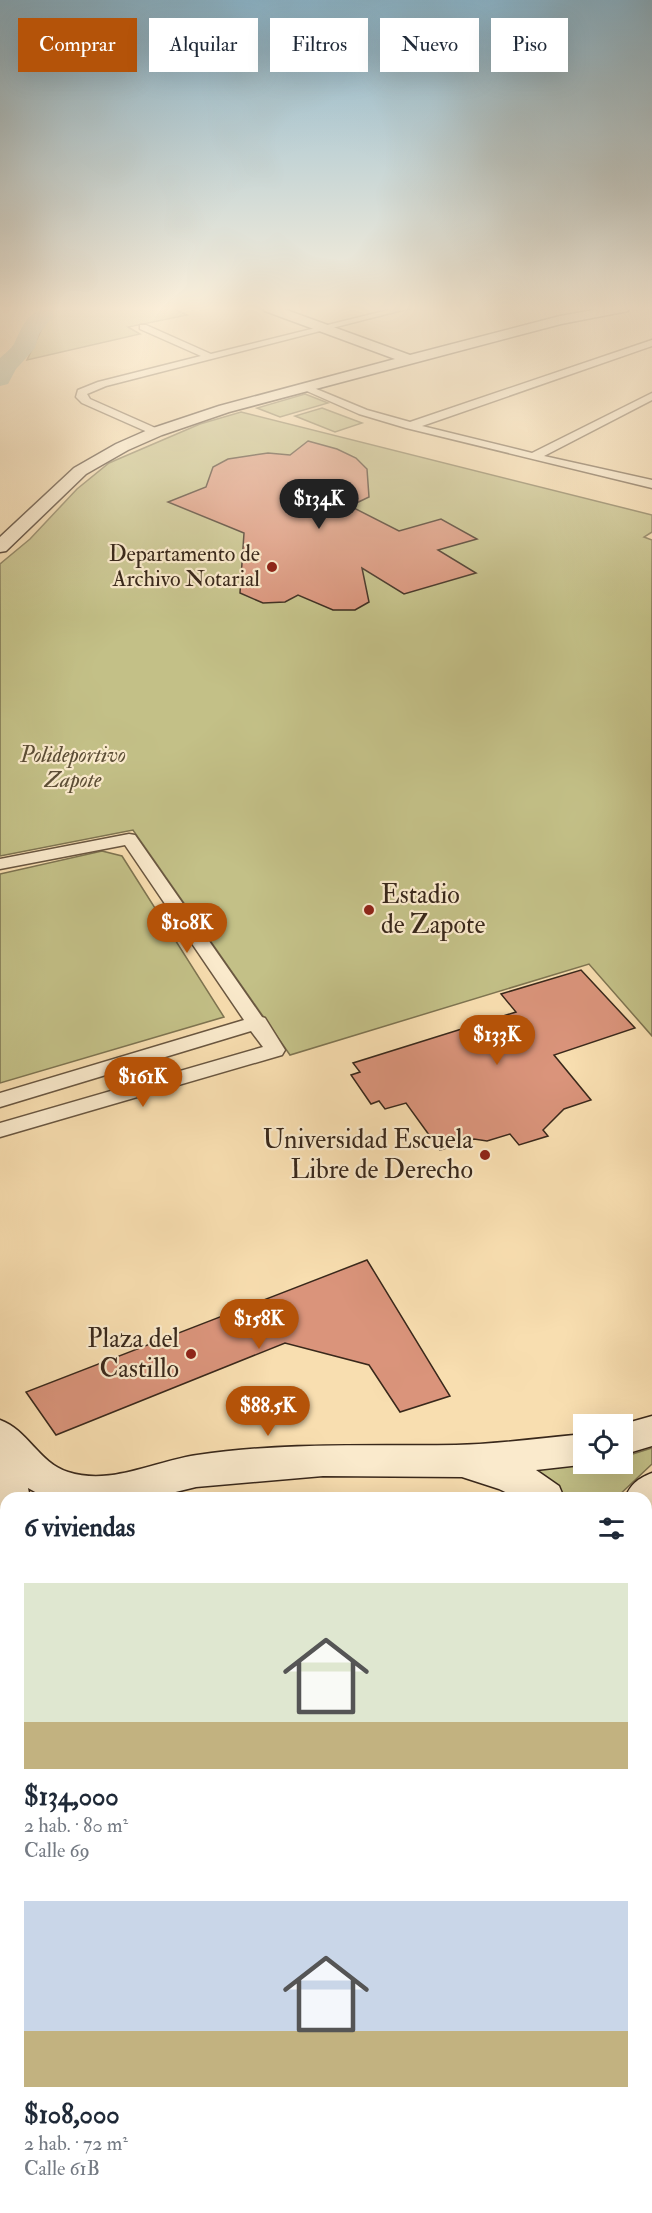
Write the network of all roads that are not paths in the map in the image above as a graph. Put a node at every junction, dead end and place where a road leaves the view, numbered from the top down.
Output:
1 (110, 411) edge
2 (217, 411) edge
3 (361, 411) edge
4 (453, 411) edge
5 (622, 411) edge
6 (410, 426) junction
7 (156, 432) junction
8 (533, 457) junction
9 (652, 484) edge
10 (0, 547) edge
11 (0, 864) edge
12 (258, 1022) junction
13 (0, 1100) edge
14 (0, 1130) edge
15 (652, 1431) edge
16 (0, 1436) edge
17 (633, 1437) edge
18 (573, 1451) edge
19 (0, 1453) edge
20 (459, 1461) junction
21 (5, 1492) edge
22 (81, 1492) edge
23 (117, 1492) edge
24 (540, 1492) edge

1 - 7 street
2 - 7 street
3 - 6 street
4 - 6 street
5 - 8 street
6 - 8 street
7 - 10 street
8 - 9 street
11 - 12 street
12 - 13 street
12 - 14 street
15 - 17 street
16 - 22 street
18 - 20 street
19 - 21 street
20 - 23 street
20 - 24 street

